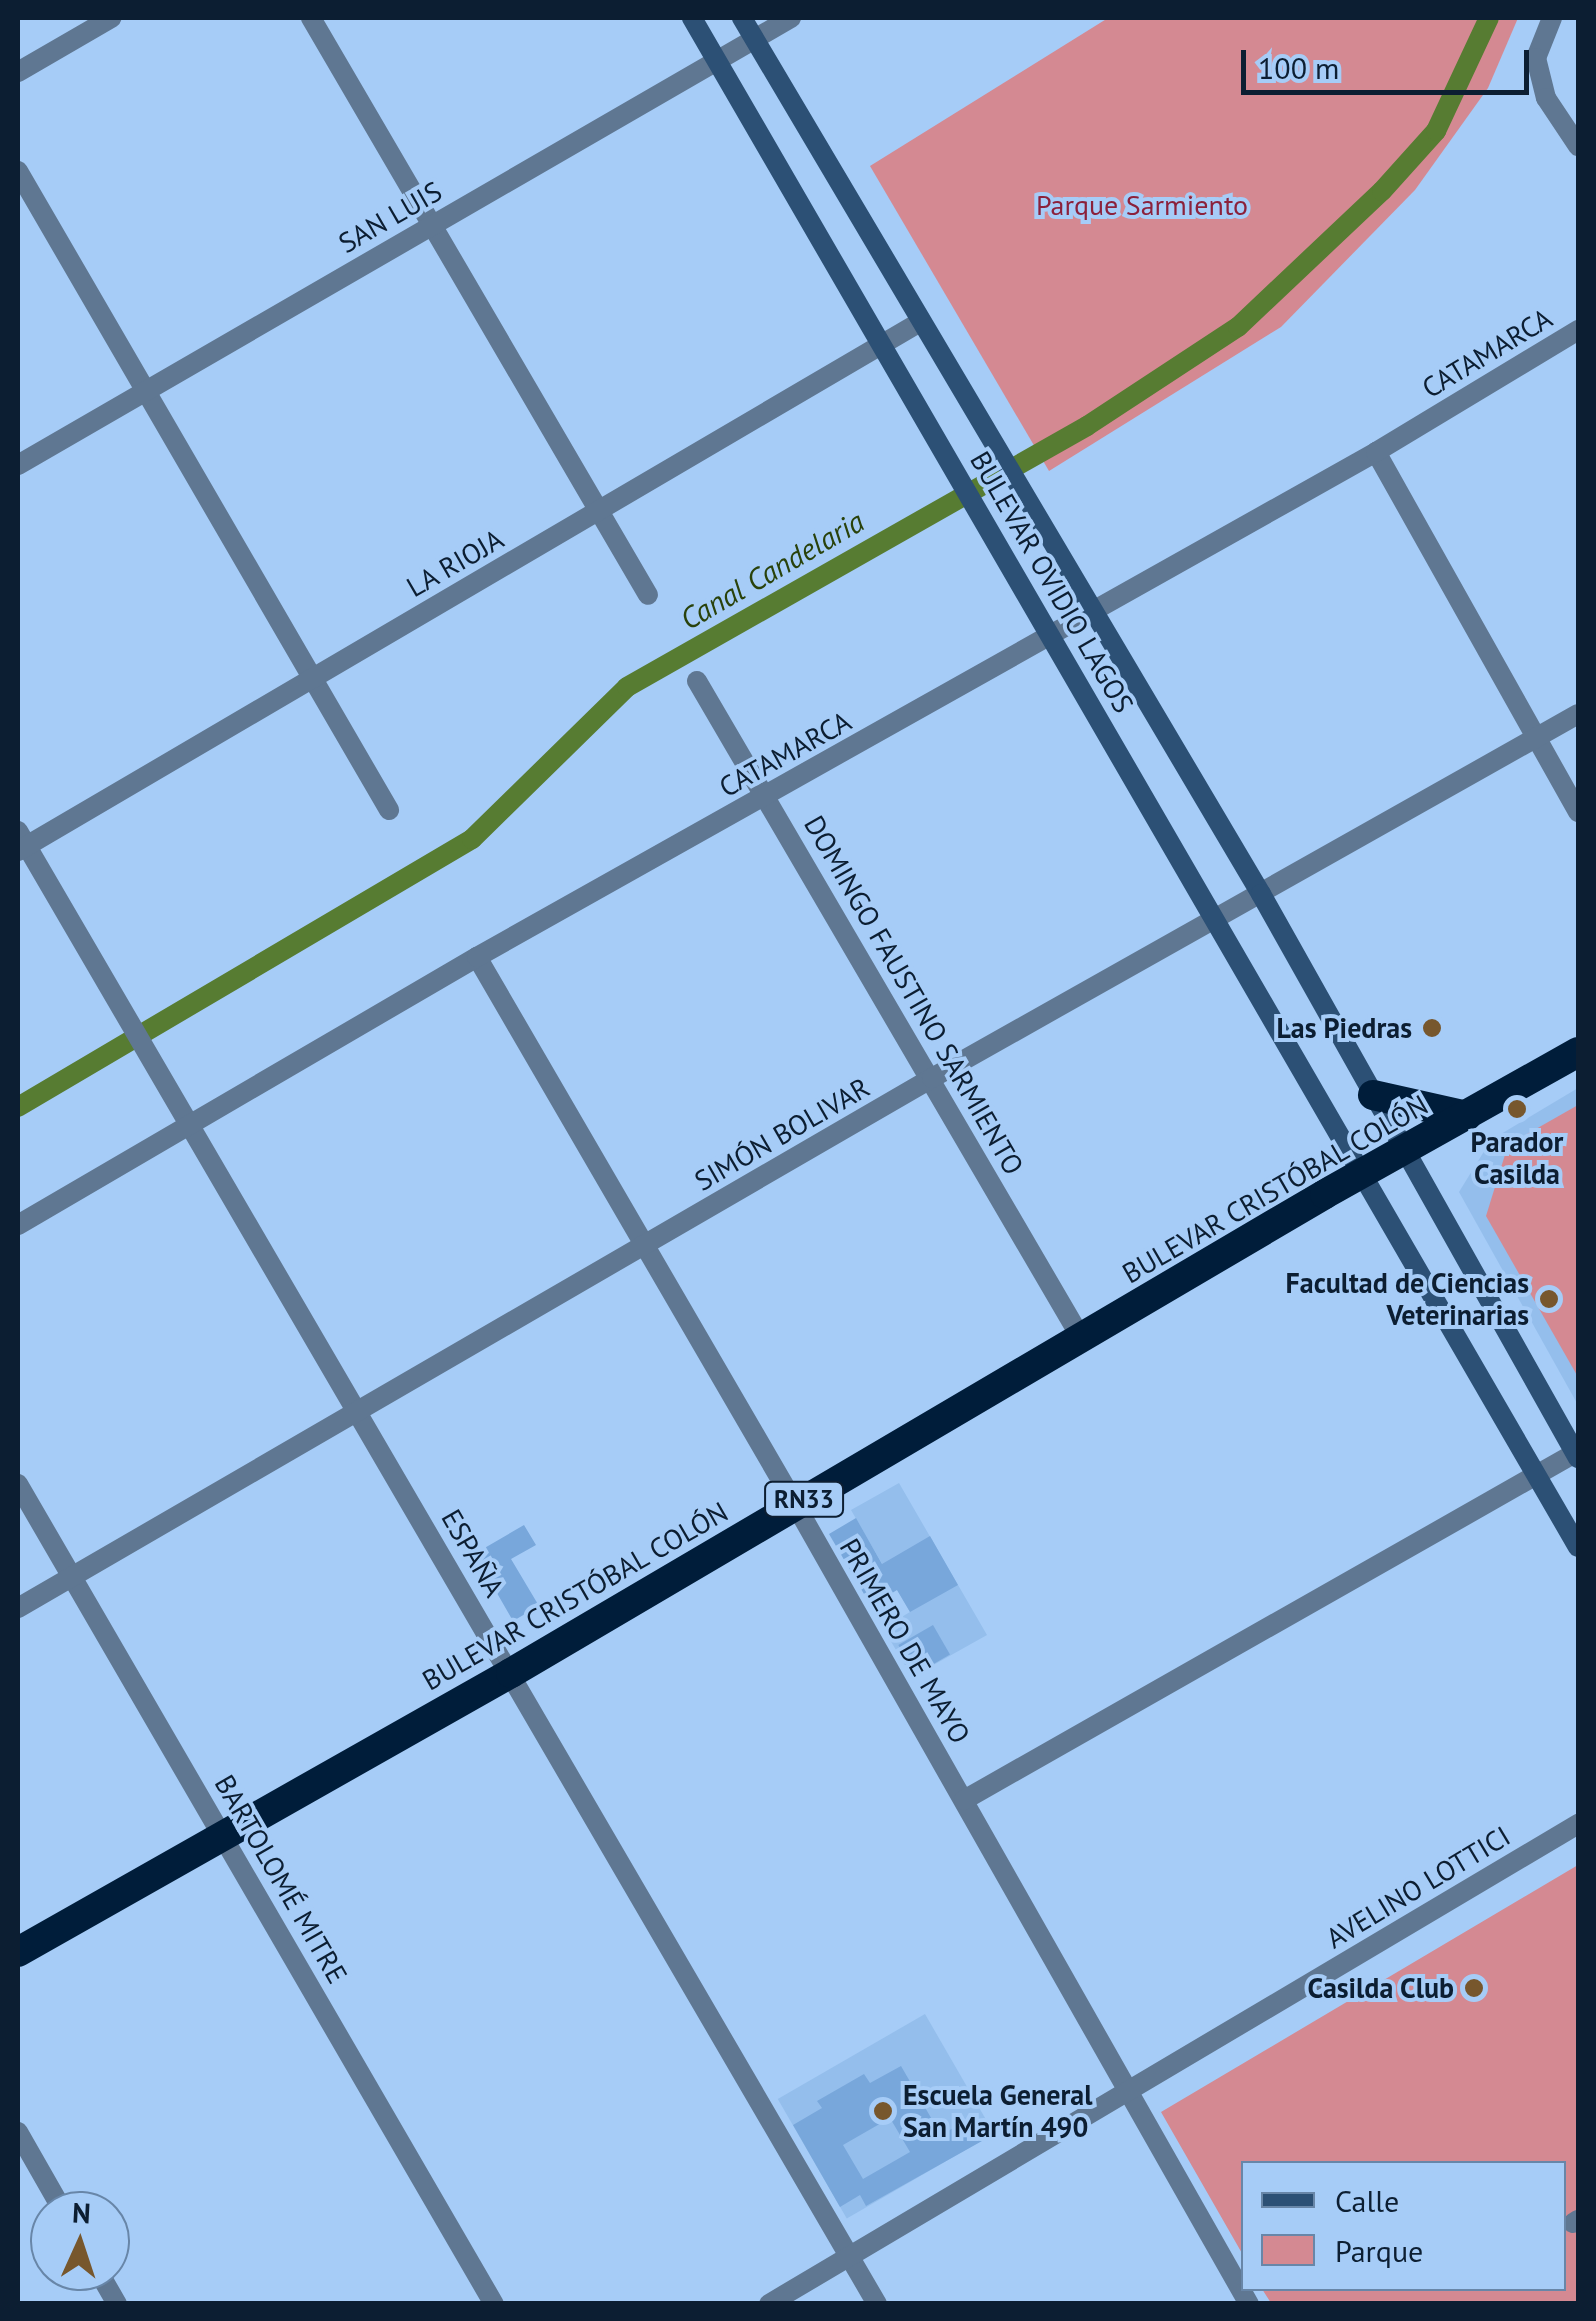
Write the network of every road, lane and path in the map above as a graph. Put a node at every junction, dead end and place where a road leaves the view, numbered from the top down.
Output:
1 (111, 18) edge
2 (311, 18) edge
3 (692, 18) edge
4 (742, 18) edge
5 (791, 18) edge
6 (1552, 18) edge
7 (755, 39) junction
8 (718, 60) junction
9 (18, 72) edge
10 (1578, 146) edge
11 (18, 171) edge
12 (432, 224) junction
13 (920, 322) junction
14 (1578, 330) edge
15 (882, 345) junction
16 (145, 390) junction
17 (1376, 452) junction
18 (18, 465) edge
19 (599, 511) junction
20 (648, 595) dead end
21 (1094, 612) junction
22 (1051, 635) junction
23 (312, 678) junction
24 (697, 681) dead end
25 (1578, 714) edge
26 (1537, 738) junction
27 (766, 796) junction
28 (389, 810) dead end
29 (1578, 812) edge
30 (20, 843) edge
31 (1261, 894) junction
32 (1216, 921) junction
33 (477, 957) junction
34 (1578, 1052) edge
35 (932, 1078) junction
36 (1373, 1095) junction
37 (1467, 1116) junction
38 (189, 1124) junction
39 (1407, 1151) junction
40 (1364, 1175) junction
41 (18, 1225) edge
42 (645, 1246) junction
43 (1081, 1338) junction
44 (359, 1411) junction
45 (1577, 1456) edge
46 (1537, 1475) junction
47 (18, 1484) edge
48 (795, 1504) junction
49 (1578, 1547) edge
50 (72, 1576) junction
51 (18, 1608) edge
52 (510, 1673) junction
53 (964, 1800) junction
54 (1578, 1824) edge
55 (224, 1836) junction
56 (18, 1952) edge
57 (1130, 2090) junction
58 (18, 2132) edge
59 (52, 2191) edge
60 (850, 2256) junction
61 (494, 2304) edge
62 (769, 2304) edge
63 (877, 2304) edge
64 (1248, 2304) edge

1 - 9 street
2 - 12 street
3 - 8 main road, BULEVAR OVIDIO LAGOS
4 - 7 main road, BULEVAR OVIDIO LAGOS
5 - 7 street, SAN LUIS
6 - 10 street
7 - 8 street, SAN LUIS
7 - 13 main road, BULEVAR OVIDIO LAGOS
8 - 12 street, SAN LUIS
8 - 15 main road, BULEVAR OVIDIO LAGOS
11 - 16 street
12 - 16 street, SAN LUIS
12 - 19 street
13 - 15 street, LA RIOJA
13 - 21 main road, BULEVAR OVIDIO LAGOS
14 - 17 street, CATAMARCA
15 - 19 street, LA RIOJA
15 - 22 main road, BULEVAR OVIDIO LAGOS
16 - 18 street, SAN LUIS
16 - 23 street
17 - 21 street, CATAMARCA
17 - 26 street
19 - 20 street
19 - 23 street, LA RIOJA
21 - 22 street, CATAMARCA
21 - 31 main road, BULEVAR OVIDIO LAGOS
22 - 27 street, CATAMARCA
22 - 32 main road, BULEVAR OVIDIO LAGOS
23 - 28 street
23 - 30 street, LA RIOJA
24 - 27 street, DOMINGO FAUSTINO SARMIENTO
25 - 26 street, SIMÓN BOLIVAR
26 - 29 street
26 - 31 street, SIMÓN BOLIVAR
27 - 33 street, CATAMARCA
27 - 35 street, DOMINGO FAUSTINO SARMIENTO
30 - 38 street, ESPAÑA
31 - 32 street, SIMÓN BOLIVAR
31 - 36 main road, BULEVAR OVIDIO LAGOS
32 - 35 street, SIMÓN BOLIVAR
32 - 40 main road, BULEVAR OVIDIO LAGOS
33 - 38 street, CATAMARCA
33 - 42 street, PRIMERO DE MAYO
34 - 37 highway, BULEVAR CRISTÓBAL COLÓN / RN33
35 - 42 street, SIMÓN BOLIVAR
35 - 43 street, DOMINGO FAUSTINO SARMIENTO
36 - 37 highway
36 - 39 main road, BULEVAR OVIDIO LAGOS
37 - 39 highway, BULEVAR CRISTÓBAL COLÓN / RN33
38 - 41 street, CATAMARCA
38 - 44 street, ESPAÑA
39 - 40 highway, BULEVAR CRISTÓBAL COLÓN / RN33
39 - 45 main road, BULEVAR OVIDIO LAGOS
40 - 43 highway, BULEVAR CRISTÓBAL COLÓN / RN33
40 - 46 main road, BULEVAR OVIDIO LAGOS
42 - 44 street, SIMÓN BOLIVAR
42 - 48 street, PRIMERO DE MAYO
43 - 48 highway, BULEVAR CRISTÓBAL COLÓN / RN33
44 - 50 street, SIMÓN BOLIVAR
44 - 52 street, ESPAÑA
45 - 46 street
46 - 49 main road, BULEVAR OVIDIO LAGOS
46 - 53 street
47 - 50 street, BARTOLOMÉ MITRE
48 - 52 highway, BULEVAR CRISTÓBAL COLÓN / RN33
48 - 53 street, PRIMERO DE MAYO
50 - 51 street, SIMÓN BOLIVAR
50 - 55 street, BARTOLOMÉ MITRE
52 - 55 highway, BULEVAR CRISTÓBAL COLÓN / RN33
52 - 60 street, ESPAÑA
53 - 57 street, PRIMERO DE MAYO
54 - 57 street, AVELINO LOTTICI
55 - 56 highway, BULEVAR CRISTÓBAL COLÓN / RN33
55 - 61 street, BARTOLOMÉ MITRE
57 - 60 street, AVELINO LOTTICI
57 - 64 street, PRIMERO DE MAYO
58 - 59 street
60 - 62 street, AVELINO LOTTICI
60 - 63 street, ESPAÑA

